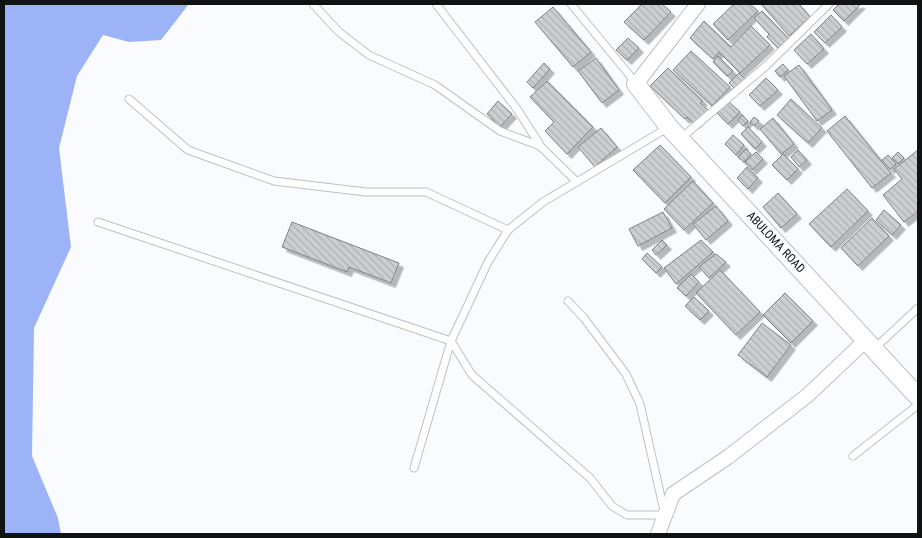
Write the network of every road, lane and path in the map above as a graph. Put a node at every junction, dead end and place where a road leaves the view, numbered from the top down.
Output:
1 (313, 4) edge
2 (436, 4) edge
3 (571, 4) edge
4 (829, 4) edge
5 (696, 5) edge
6 (636, 84) junction
7 (129, 99) dead end
8 (675, 133) junction
9 (540, 146) junction
10 (577, 182) junction
11 (98, 222) dead end
12 (508, 230) junction
13 (568, 301) dead end
14 (918, 308) edge
15 (451, 341) junction
16 (870, 345) junction
17 (918, 397) edge
18 (918, 405) edge
19 (853, 456) dead end
20 (414, 468) dead end
21 (665, 515) junction
22 (658, 534) edge

1 - 9 lane
2 - 9 lane
3 - 6 lane
4 - 8 lane
5 - 6 street
6 - 8 street, ABULOMA ROAD
7 - 12 lane
8 - 10 lane
8 - 16 street, ABULOMA ROAD
9 - 10 lane
10 - 12 lane
11 - 15 lane
12 - 15 lane
13 - 21 lane
14 - 16 lane
15 - 20 lane
15 - 21 lane
16 - 17 street, ABULOMA ROAD
16 - 21 street
18 - 19 lane
21 - 22 street

